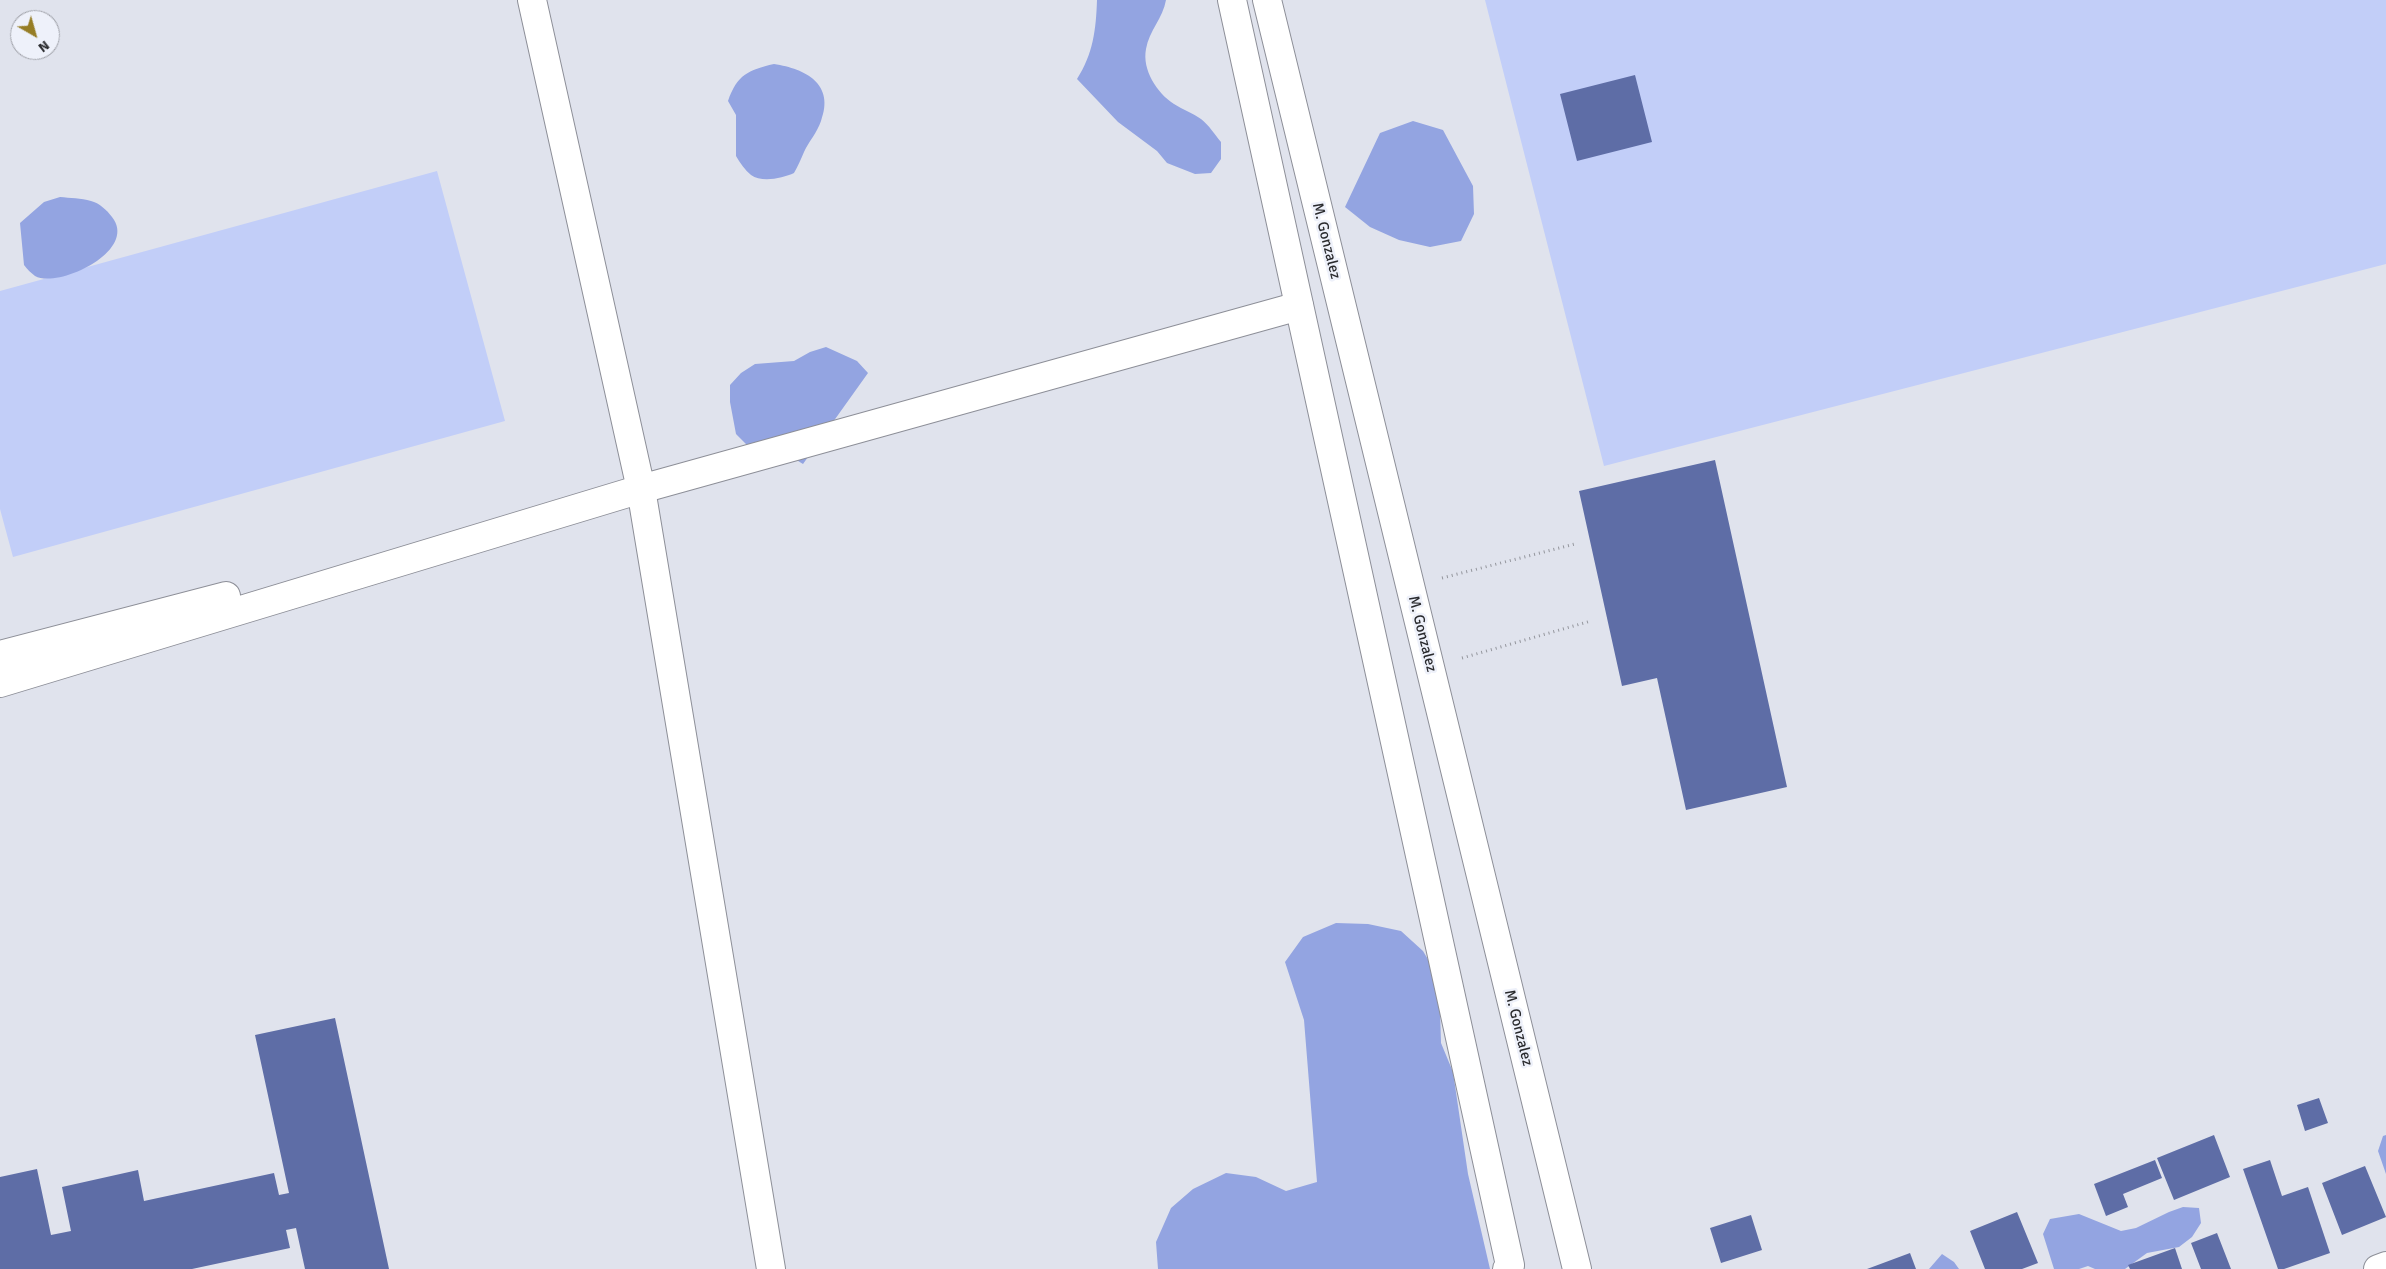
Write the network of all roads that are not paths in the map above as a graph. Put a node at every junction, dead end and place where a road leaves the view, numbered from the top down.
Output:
1 (532, 0) edge
2 (1232, 0) edge
3 (1267, 0) edge
4 (1299, 306) junction
5 (641, 488) junction
6 (0, 655) edge
7 (0, 684) edge
8 (2386, 1266) edge
9 (771, 1269) edge
10 (1507, 1269) edge
11 (1577, 1269) edge
12 (2378, 1269) edge

1 - 5 street
2 - 4 street
3 - 11 street, M. Gonzalez
4 - 5 street
4 - 10 street
5 - 6 street
5 - 7 street
5 - 9 street
8 - 12 street

